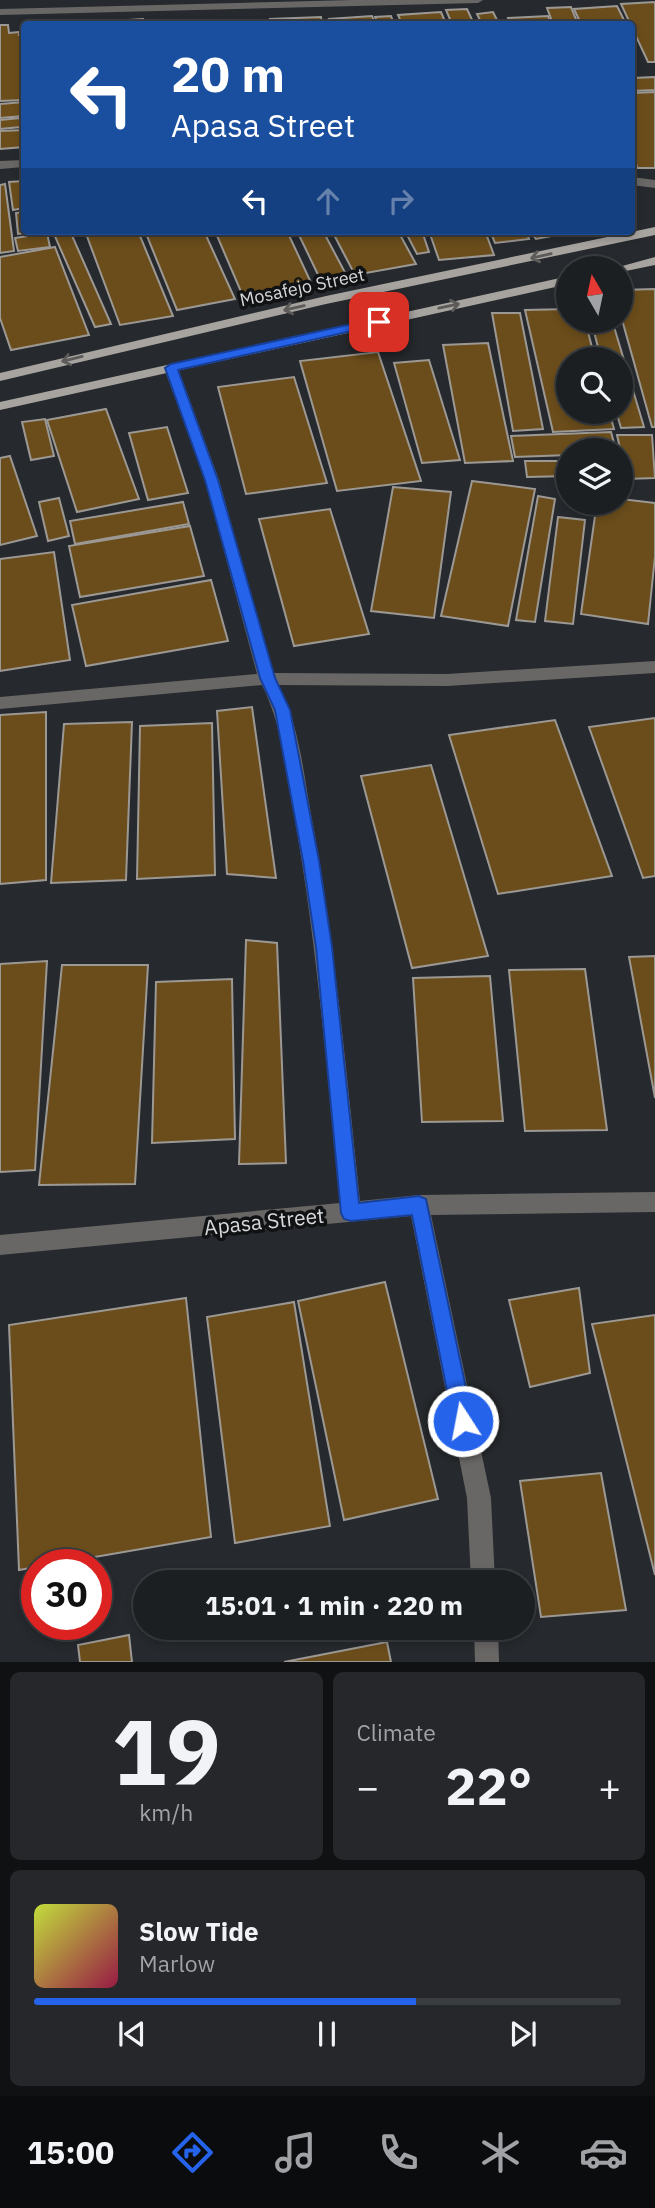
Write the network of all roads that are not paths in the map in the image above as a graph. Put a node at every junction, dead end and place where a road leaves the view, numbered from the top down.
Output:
1 (478, 0) edge
2 (0, 12) edge
3 (21, 164) edge
4 (0, 165) edge
5 (635, 181) edge
6 (655, 184) edge
7 (655, 231) edge
8 (655, 261) edge
9 (634, 265) edge
10 (556, 282) edge
11 (339, 314) junction
12 (171, 368) junction
13 (0, 377) edge
14 (0, 407) edge
15 (655, 667) edge
16 (267, 678) junction
17 (0, 703) edge
18 (655, 1202) edge
19 (419, 1205) junction
20 (351, 1213) junction
21 (0, 1245) edge
22 (482, 1570) edge
23 (486, 1640) edge
24 (487, 1662) edge

1 - 2 street
3 - 4 street
5 - 6 street
7 -> 11 main road, Mosafejo Street
8 - 9 main road
11 -> 10 main road, Mosafejo Street
11 - 12 main road, Mosafejo Street
11 -> 13 main road, Mosafejo Street
12 - 14 main road, Mosafejo Street
12 - 16 street
15 - 16 street
16 - 17 street
16 - 20 street
18 - 19 street, Apasa Street
19 - 20 street, Apasa Street
19 - 22 street
20 - 21 street, Apasa Street
23 - 24 street

